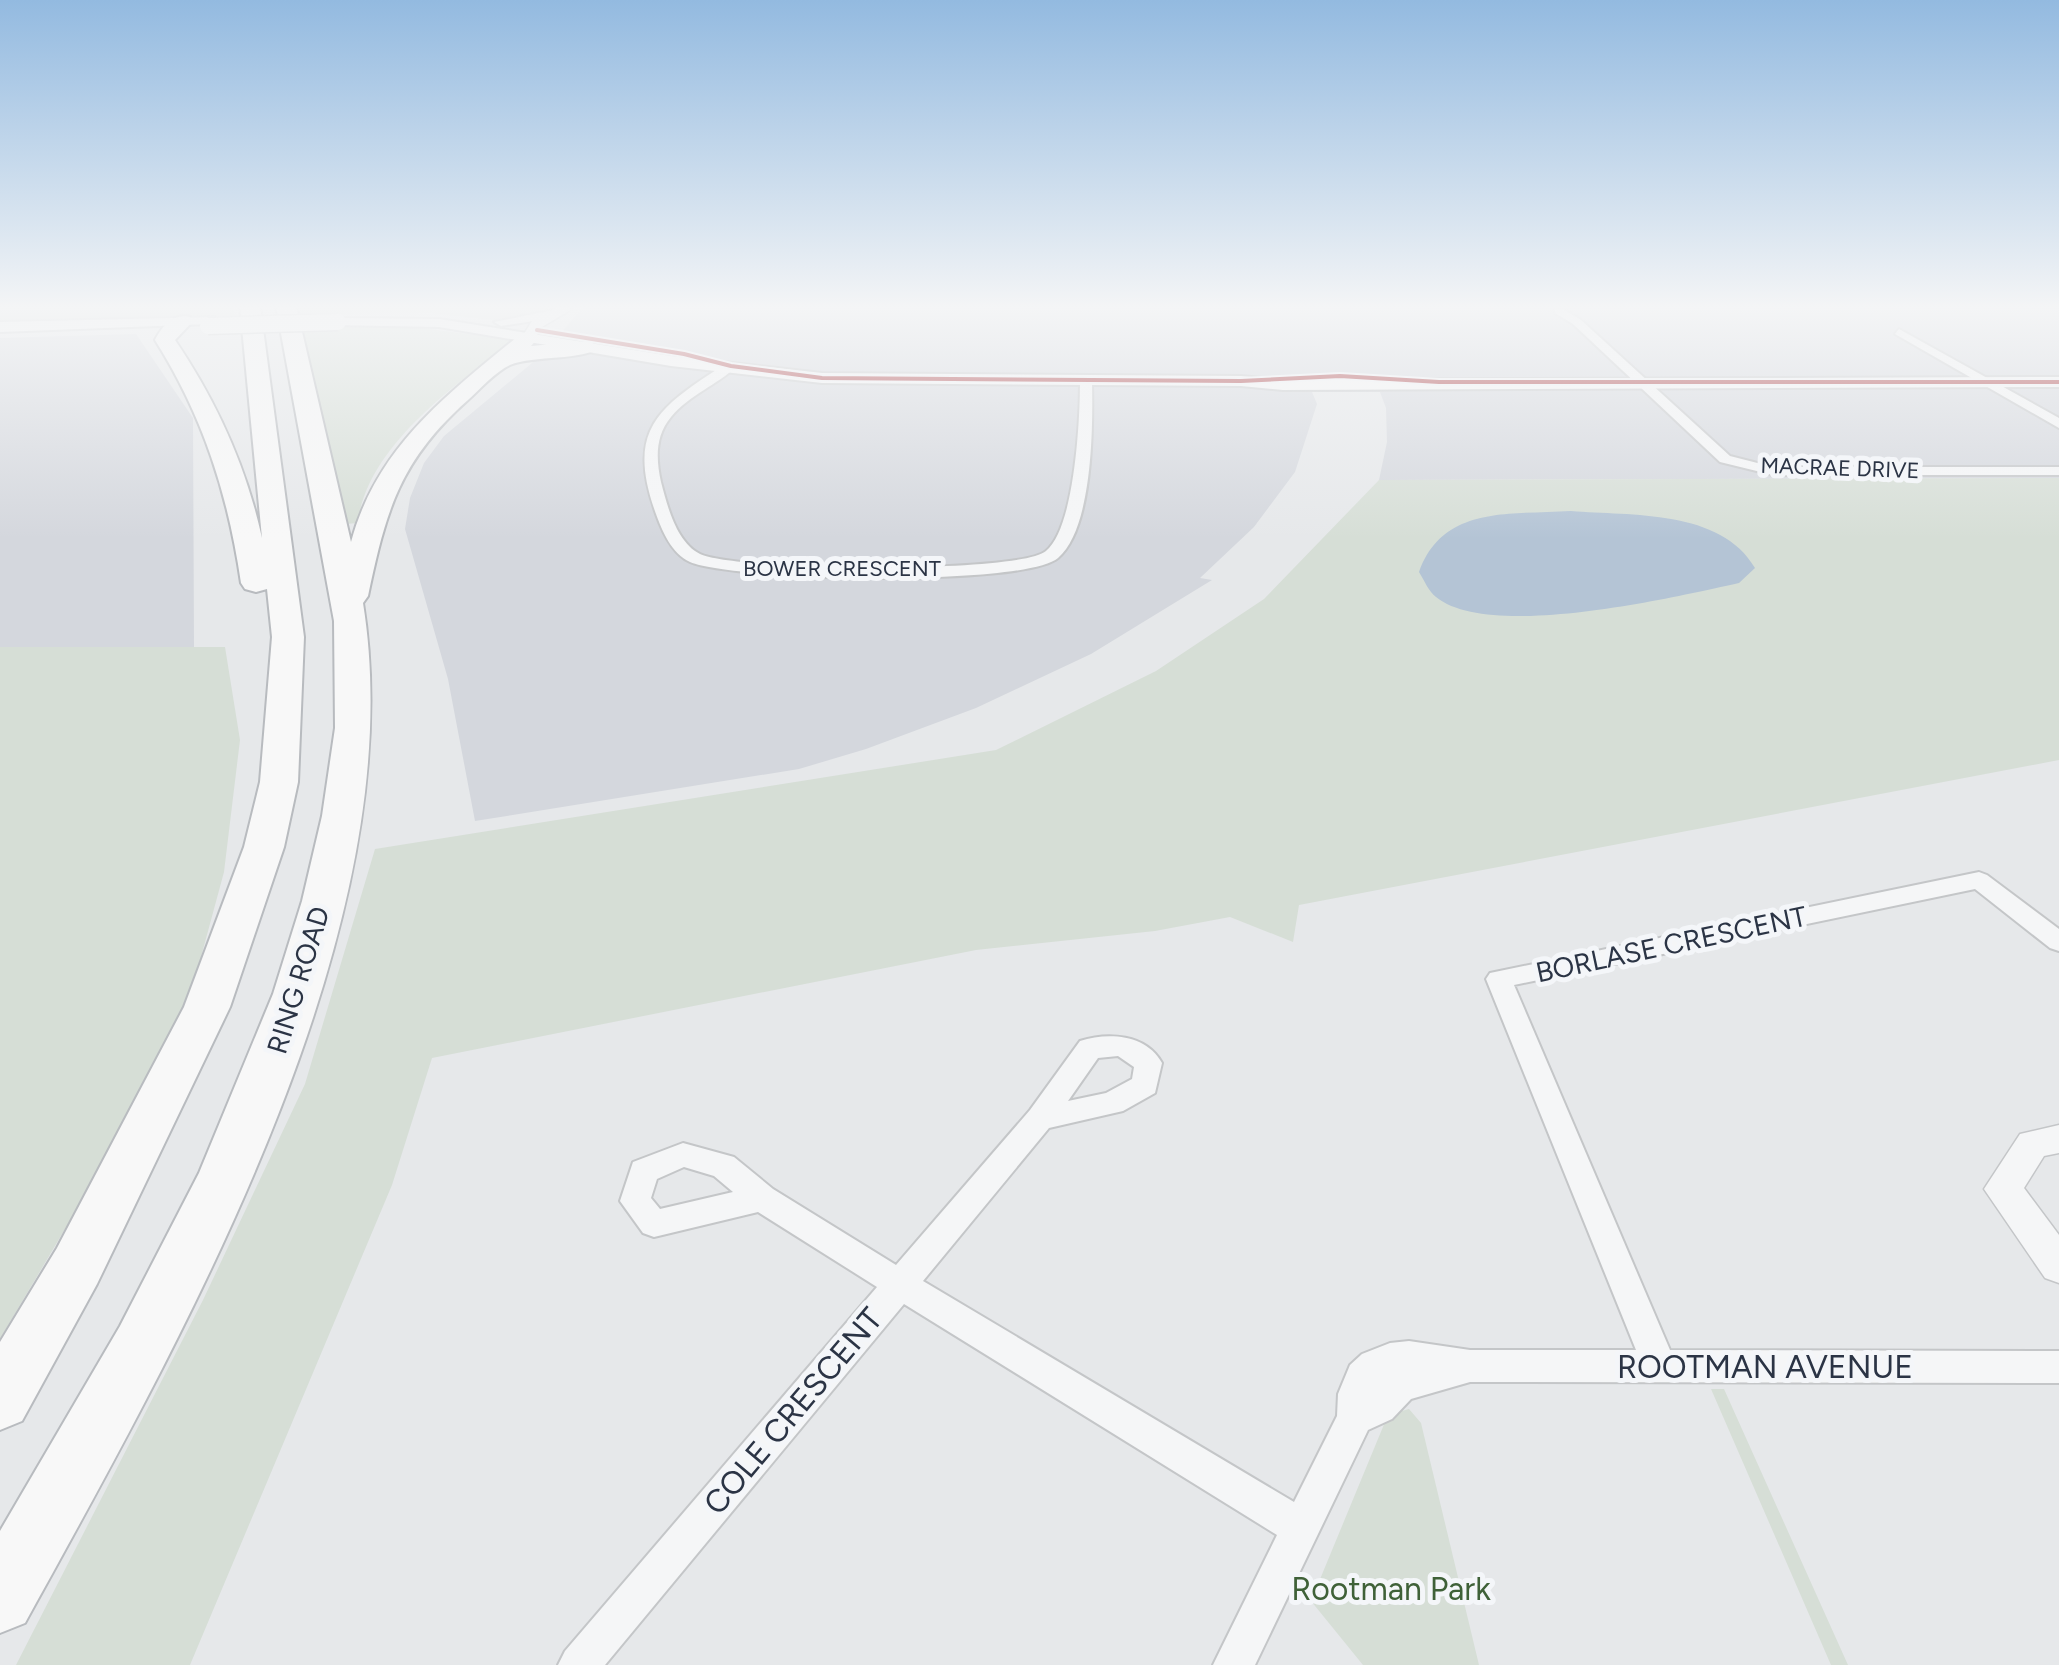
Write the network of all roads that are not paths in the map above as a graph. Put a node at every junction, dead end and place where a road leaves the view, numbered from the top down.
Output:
1 (194, 384) edge
2 (259, 384) edge
3 (302, 384) edge
4 (473, 384) edge
5 (707, 384) edge
6 (1086, 384) edge
7 (1265, 384) edge
8 (1351, 384) edge
9 (1646, 384) edge
10 (1989, 384) edge
11 (2059, 424) edge
12 (2059, 471) edge
13 (350, 610) junction
14 (281, 729) junction
15 (2059, 942) edge
16 (1040, 1118) dead end
17 (2059, 1138) edge
18 (762, 1198) dead end
19 (2059, 1266) edge
20 (900, 1284) junction
21 (1660, 1368) junction
22 (2059, 1368) edge
23 (0, 1400) edge
24 (1299, 1527) junction
25 (0, 1598) edge
26 (579, 1665) edge
27 (1234, 1665) edge

1 - 14 highway
2 - 14 highway
3 - 13 highway, RING ROAD
4 - 13 highway
5 - 6 street, BOWER CRESCENT
7 - 8 main road
9 - 12 street, MACRAE DRIVE
10 - 11 street
13 - 25 highway, RING ROAD
14 - 23 highway
15 - 21 street, BORLASE CRESCENT
16 - 20 street
17 - 19 street
18 - 20 street
20 - 24 street, COLE CRESCENT
20 - 26 street, COLE CRESCENT
21 - 22 street, ROOTMAN AVENUE
21 - 24 street, ROOTMAN AVENUE
24 - 27 street, ROOTMAN AVENUE

